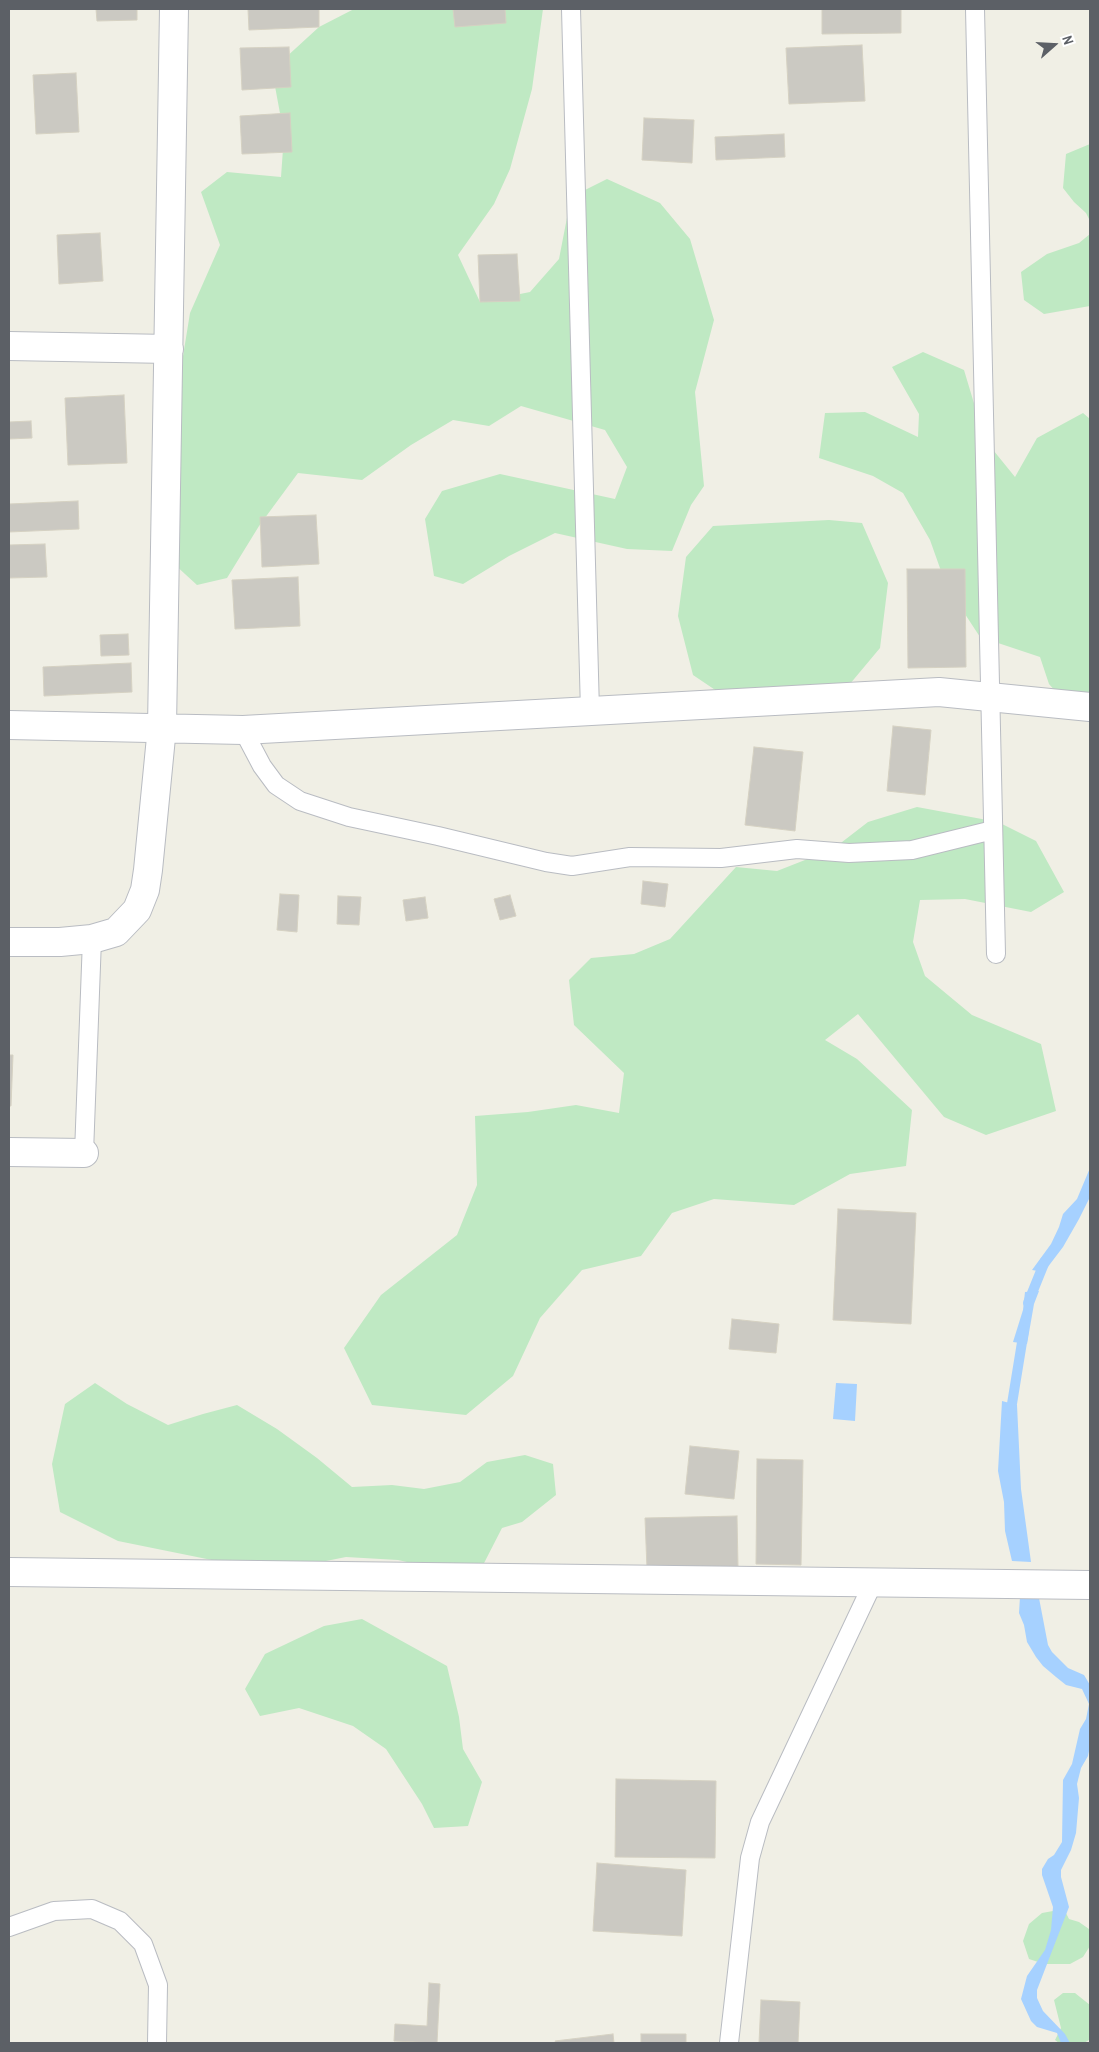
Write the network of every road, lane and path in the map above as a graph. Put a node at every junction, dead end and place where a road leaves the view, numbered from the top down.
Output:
1 (174, 9) edge
2 (571, 9) edge
3 (975, 9) edge
4 (9, 346) edge
5 (168, 349) junction
6 (990, 696) junction
7 (1090, 707) edge
8 (590, 711) junction
9 (9, 725) edge
10 (162, 727) junction
11 (243, 730) junction
12 (993, 830) junction
13 (92, 938) junction
14 (9, 942) edge
15 (996, 954) dead end
16 (9, 1152) edge
17 (84, 1153) joint
18 (9, 1572) edge
19 (873, 1583) junction
20 (1090, 1585) edge
21 (9, 1927) edge
22 (157, 2043) edge
23 (729, 2043) edge

1 - 5 street
2 - 8 lane
3 - 6 lane
4 - 5 street
5 - 10 street
6 - 7 street
6 - 8 street
6 - 12 lane
8 - 11 street
9 - 10 street
10 - 11 street
10 - 13 street
11 - 12 lane
12 - 15 lane
13 - 14 street
13 - 17 lane
16 - 17 street
18 - 19 street
19 - 20 street
19 - 23 lane
21 - 22 lane

